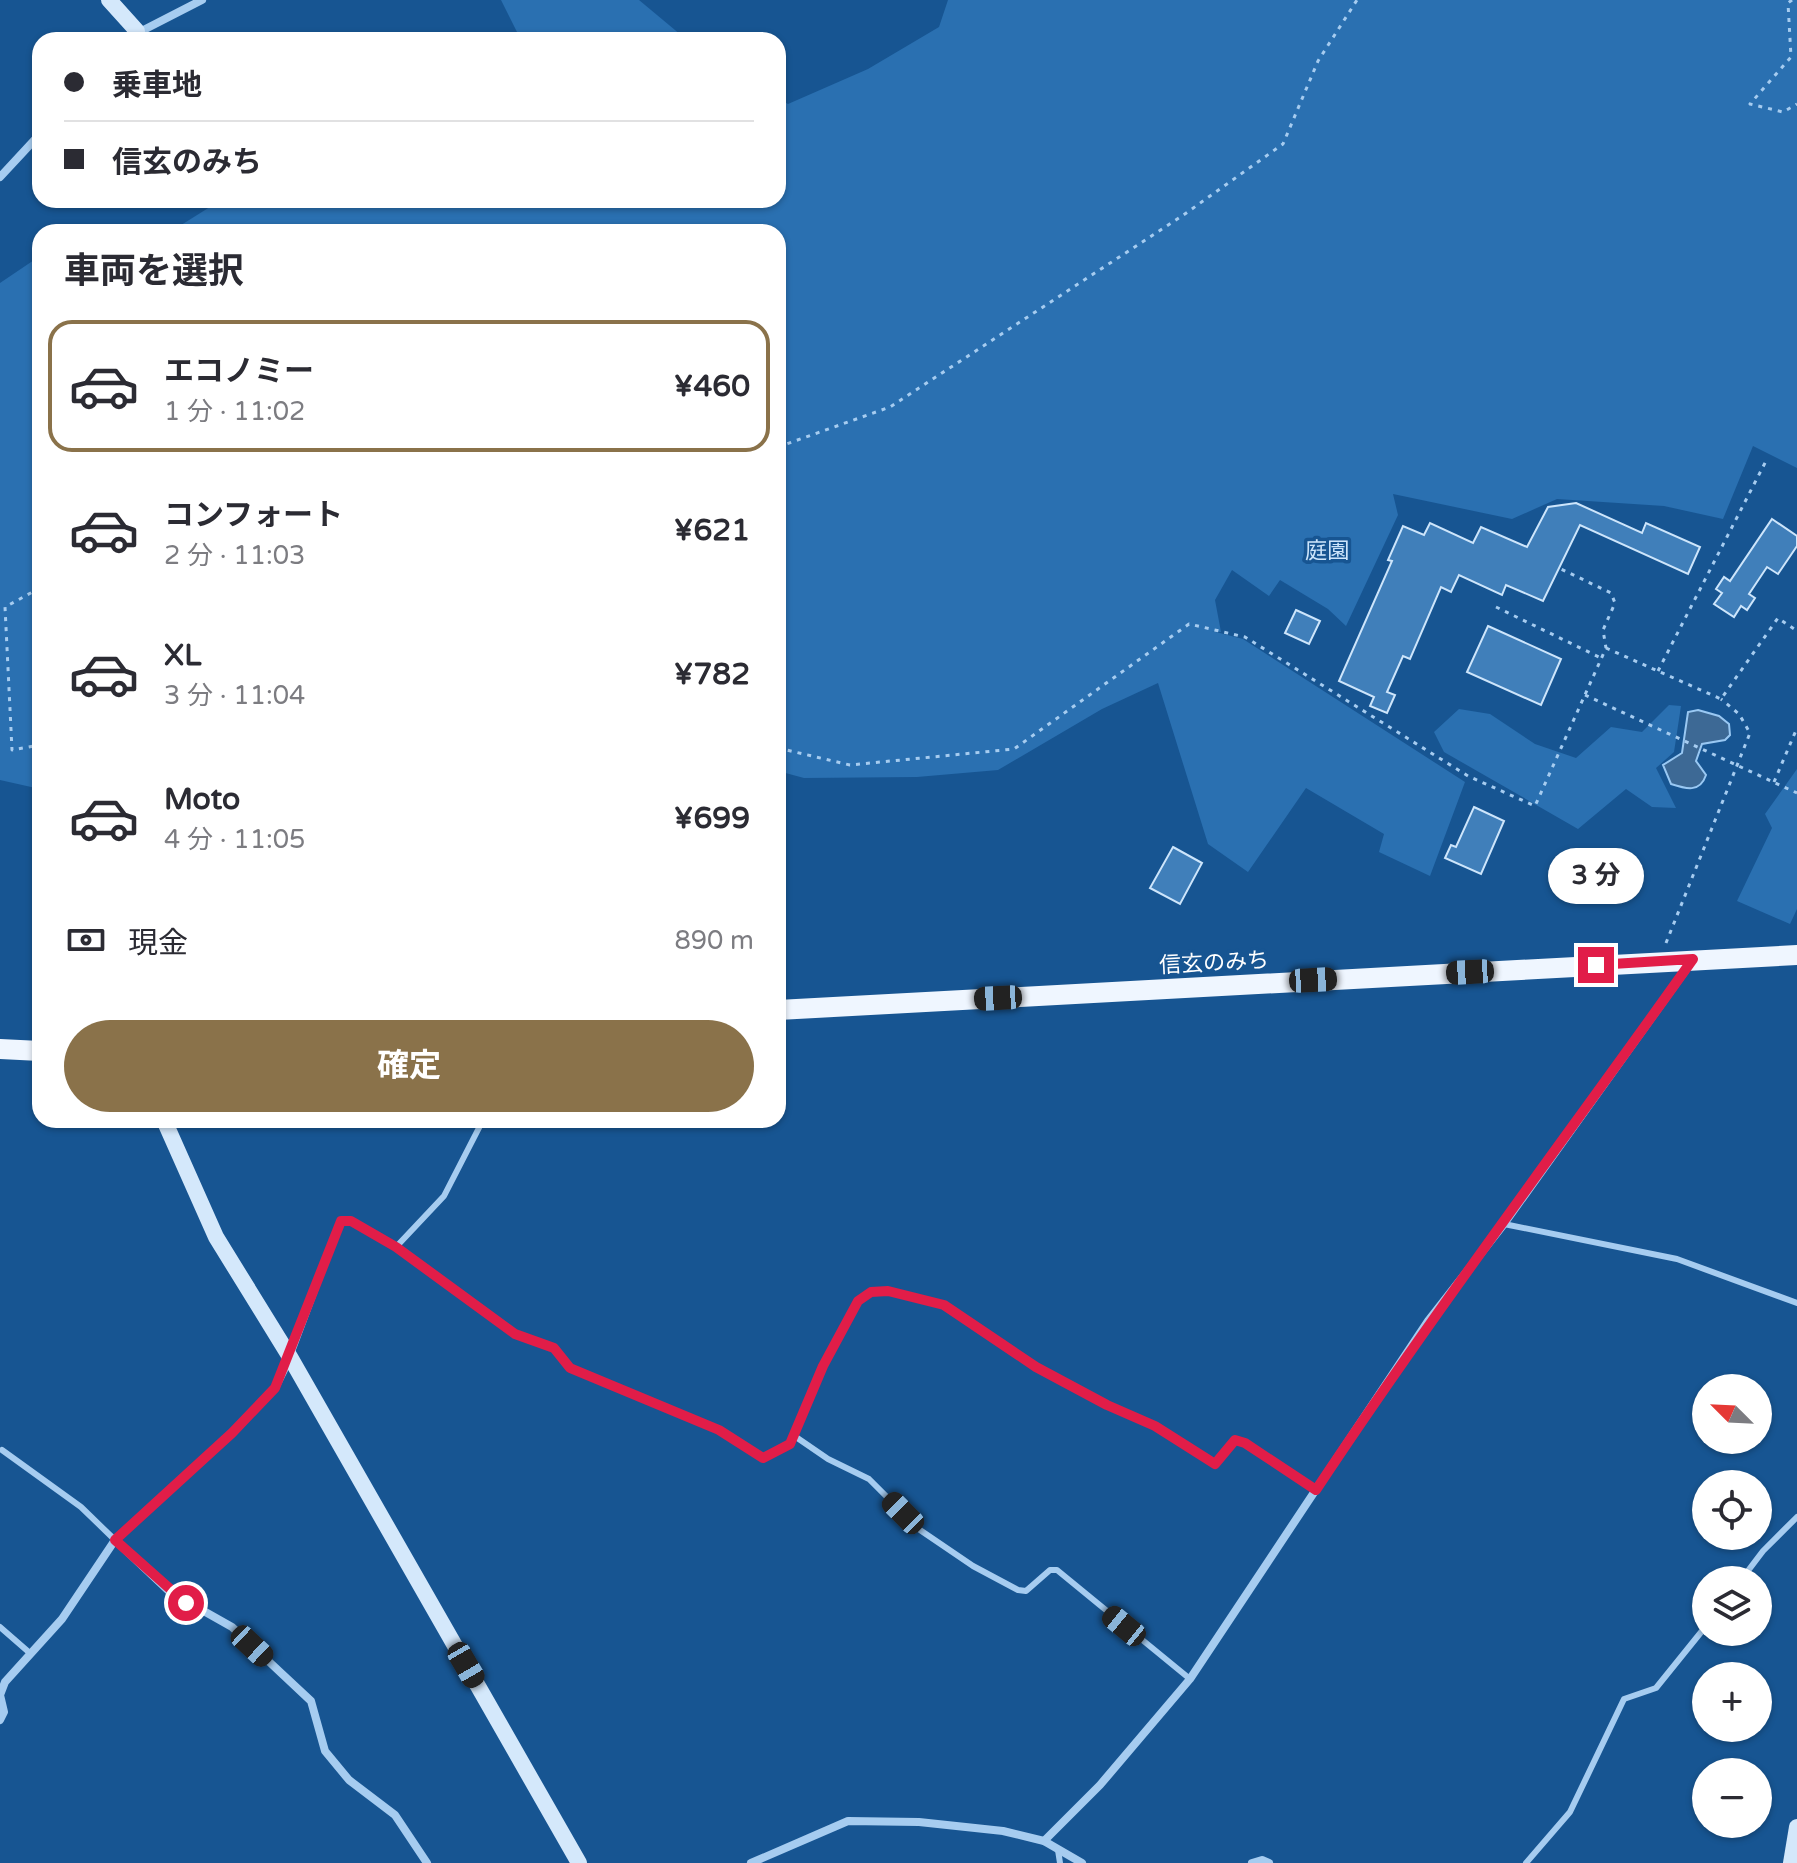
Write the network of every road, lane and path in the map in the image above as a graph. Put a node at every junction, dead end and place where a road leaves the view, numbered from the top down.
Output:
1 (109, 0) edge
2 (202, 0) edge
3 (1357, 0) edge
4 (1792, 0) edge
5 (128, 32) edge
6 (136, 32) edge
7 (1797, 104) edge
8 (32, 143) edge
9 (0, 177) edge
10 (786, 444) edge
11 (1767, 459) dead end
12 (1561, 569) dead end
13 (32, 592) edge
14 (1496, 607) dead end
15 (1797, 631) edge
16 (1606, 648) junction
17 (1601, 658) junction
18 (1658, 671) junction
19 (1585, 695) junction
20 (1721, 699) junction
21 (1797, 728) edge
22 (32, 746) edge
23 (786, 750) edge
24 (1739, 765) junction
25 (1774, 782) junction
26 (1797, 793) edge
27 (1797, 955) edge
28 (1693, 959) junction
29 (1658, 961) junction
30 (786, 1010) edge
31 (0, 1049) edge
32 (32, 1051) edge
33 (168, 1128) edge
34 (479, 1128) edge
35 (1504, 1224) junction
36 (396, 1247) junction
37 (1797, 1303) edge
38 (290, 1357) junction
39 (793, 1435) junction
40 (2, 1450) dead end
41 (1316, 1490) junction
42 (1797, 1517) edge
43 (115, 1540) junction
44 (1752, 1566) edge
45 (0, 1627) edge
46 (1692, 1643) edge
47 (31, 1654) junction
48 (1190, 1679) junction
49 (0, 1720) edge
50 (1797, 1827) edge
51 (1044, 1841) junction
52 (1058, 1850) junction
53 (427, 1863) edge
54 (579, 1863) edge
55 (751, 1863) edge
56 (1060, 1863) edge
57 (1082, 1863) edge
58 (1252, 1863) edge
59 (1269, 1863) edge
60 (1526, 1863) edge
61 (1791, 1863) edge

1 - 5 street
2 - 6 street
3 - 10 path
4 - 7 path
8 - 9 street
11 - 18 path
12 - 16 path
13 - 22 path
14 - 17 path
15 - 20 path
16 - 17 path
16 - 18 path
17 - 19 path
18 - 20 path
19 - 23 path
19 - 24 path
20 - 24 path
21 - 25 path
24 - 25 path
24 - 29 path
25 - 26 path
27 - 28 main road, 信玄のみち
28 - 29 main road, 信玄のみち
28 - 35 street
29 - 30 main road, 信玄のみち
31 - 32 main road
33 - 38 street
34 - 36 lane
35 - 37 lane
35 - 41 street
36 - 38 lane
36 - 39 lane
38 - 43 street
38 - 54 street
39 - 41 lane
39 - 48 lane
40 - 43 lane
41 - 48 street
42 - 44 lane
43 - 47 street
43 - 53 street
45 - 47 lane
46 - 60 lane
47 - 49 street
48 - 51 street
50 - 61 street
51 - 52 street
51 - 55 street
52 - 56 lane
52 - 57 street
58 - 59 street

